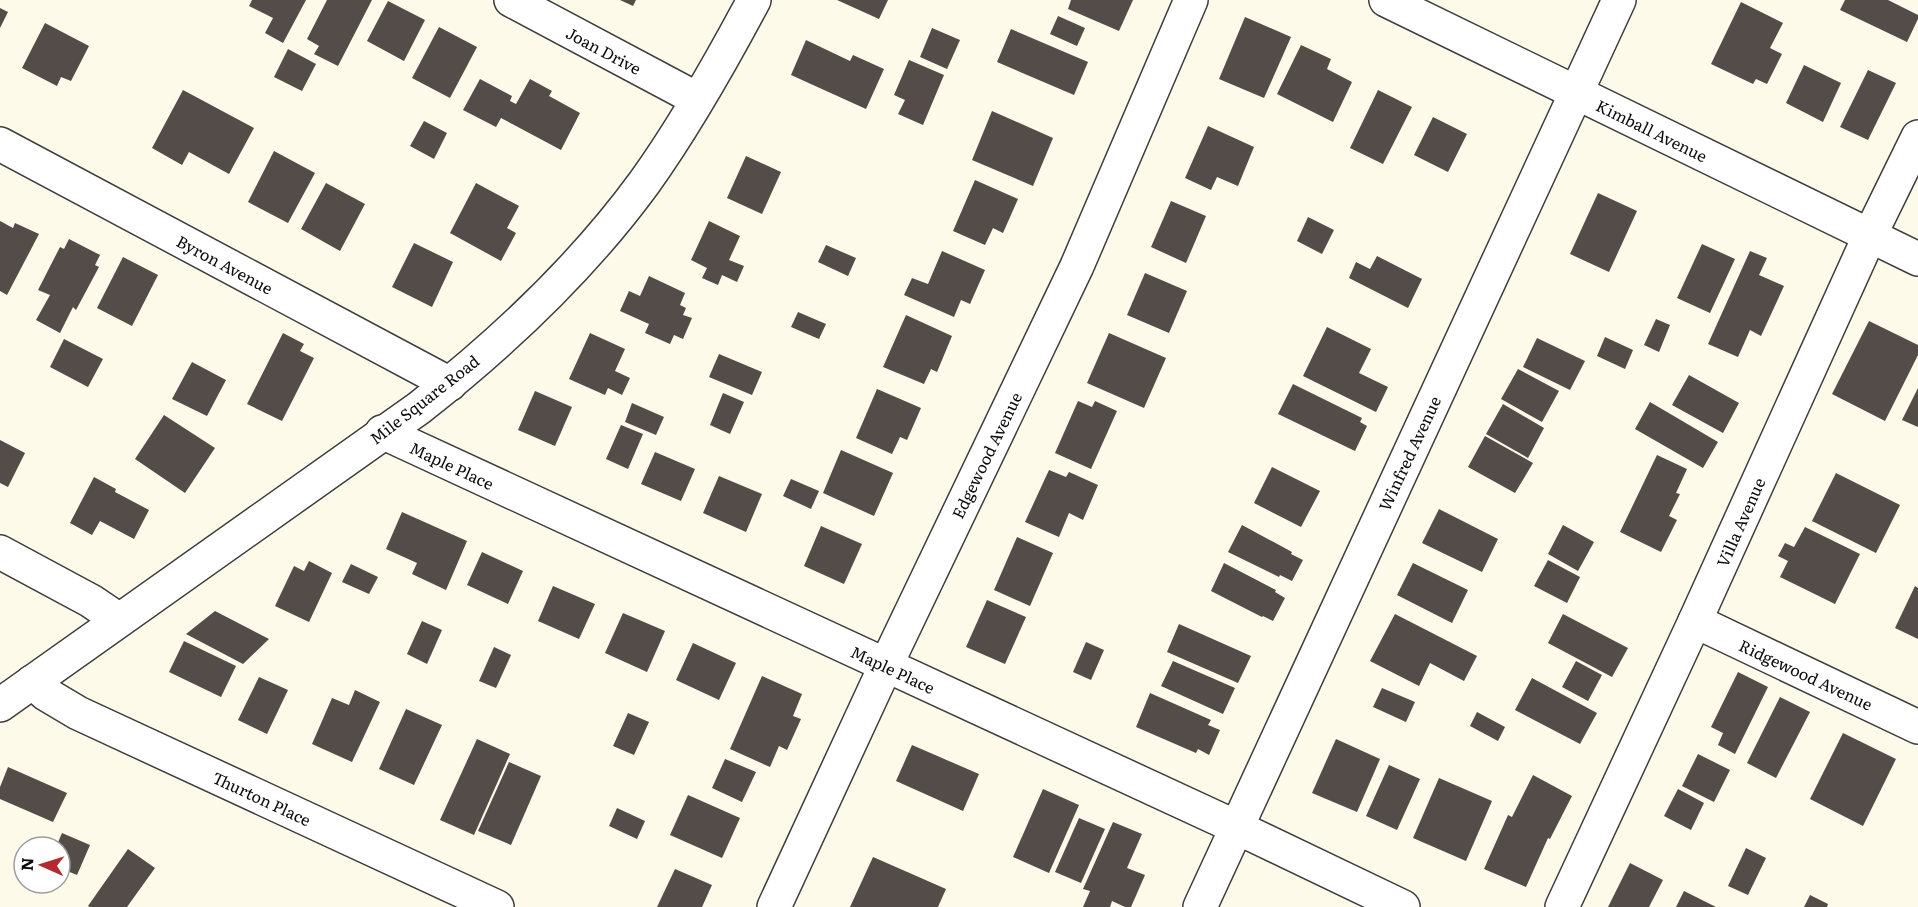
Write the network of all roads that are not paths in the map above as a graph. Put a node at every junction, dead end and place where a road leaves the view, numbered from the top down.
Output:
1 (511, 0) edge
2 (754, 0) edge
3 (1191, 0) edge
4 (1386, 0) edge
5 (1619, 0) edge
6 (1575, 93) junction
7 (697, 99) junction
8 (1918, 137) edge
9 (0, 144) edge
10 (1870, 235) junction
11 (1918, 259) edge
12 (450, 384) junction
13 (382, 432) junction
14 (0, 552) edge
15 (119, 620) junction
16 (1695, 621) junction
17 (886, 665) junction
18 (32, 682) junction
19 (0, 705) edge
20 (1918, 727) edge
21 (1236, 827) junction
22 (497, 907) edge
23 (774, 907) edge
24 (1200, 907) edge
25 (1403, 907) edge
26 (1562, 907) edge

1 - 7 street, Joan Drive
2 - 7 street, Mile Square Road
3 - 17 street, Edgewood Avenue
4 - 6 street, Kimball Avenue
5 - 6 street, Winfred Avenue
6 - 10 street, Kimball Avenue
6 - 21 street, Winfred Avenue
7 - 12 street, Mile Square Road
8 - 10 street, Villa Avenue
9 - 12 street, Byron Avenue
10 - 11 street, Kimball Avenue
10 - 16 street, Villa Avenue
12 - 13 street, Mile Square Road
13 - 15 street, Mile Square Road
13 - 17 street, Maple Place
14 - 15 street
15 - 18 street, Mile Square Road
16 - 20 street, Ridgewood Avenue
16 - 26 street, Villa Avenue
17 - 21 street, Maple Place
17 - 23 street, Edgewood Avenue
18 - 19 street, Mile Square Road
18 - 22 street, Thurton Place
21 - 24 street, Winfred Avenue
21 - 25 street, Maple Place

